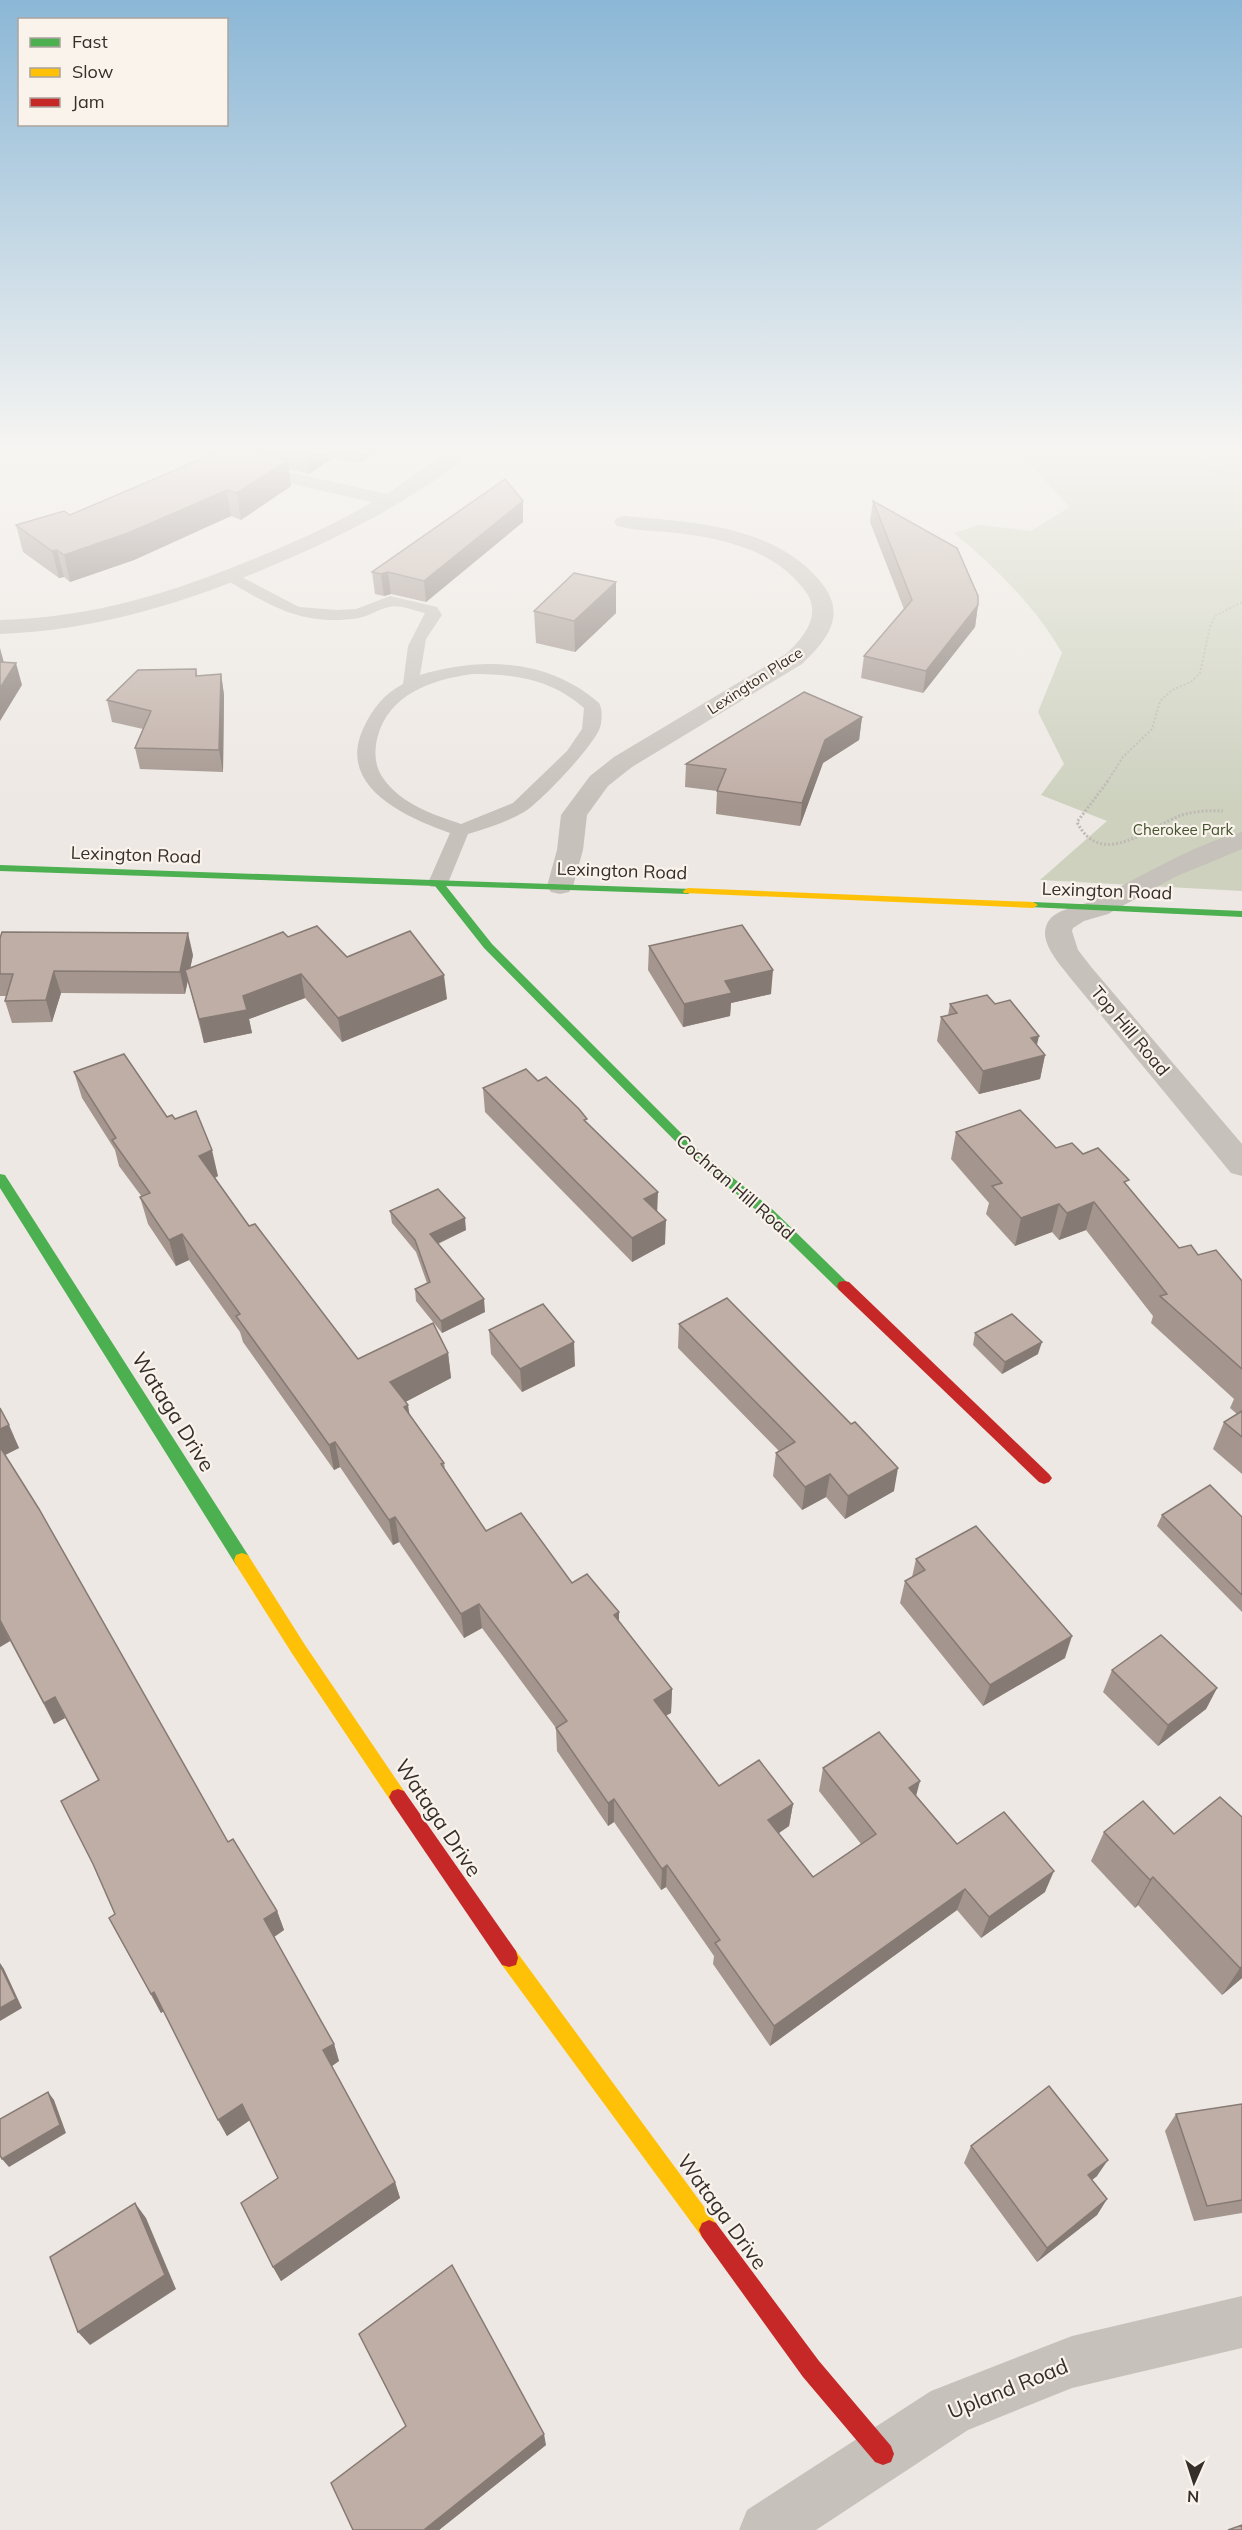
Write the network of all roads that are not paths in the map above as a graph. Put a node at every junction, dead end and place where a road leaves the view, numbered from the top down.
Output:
1 (249, 568) edge
2 (797, 568) edge
3 (230, 576) junction
4 (0, 627) edge
5 (411, 684) junction
6 (460, 830) junction
7 (1242, 840) edge
8 (0, 868) edge
9 (438, 883) junction
10 (560, 886) junction
11 (1099, 908) junction
12 (1242, 914) edge
13 (1242, 1164) edge
14 (0, 1178) edge
15 (1044, 1478) dead end
16 (1242, 2322) edge
17 (883, 2454) junction
18 (767, 2530) edge

1 - 3 street
2 - 10 street, Lexington Place
3 - 4 street
3 - 5 lane
5 - 6 lane
5 - 6 lane
6 - 9 lane
7 - 11 street
8 - 9 street, Lexington Road
9 - 10 street, Lexington Road
9 - 15 street, Cochran Hill Road
10 - 11 street, Lexington Road
11 - 12 street, Lexington Road
11 - 13 street, Top Hill Road
14 - 17 street, Wataga Drive
16 - 17 street, Upland Road
17 - 18 street, Upland Road

